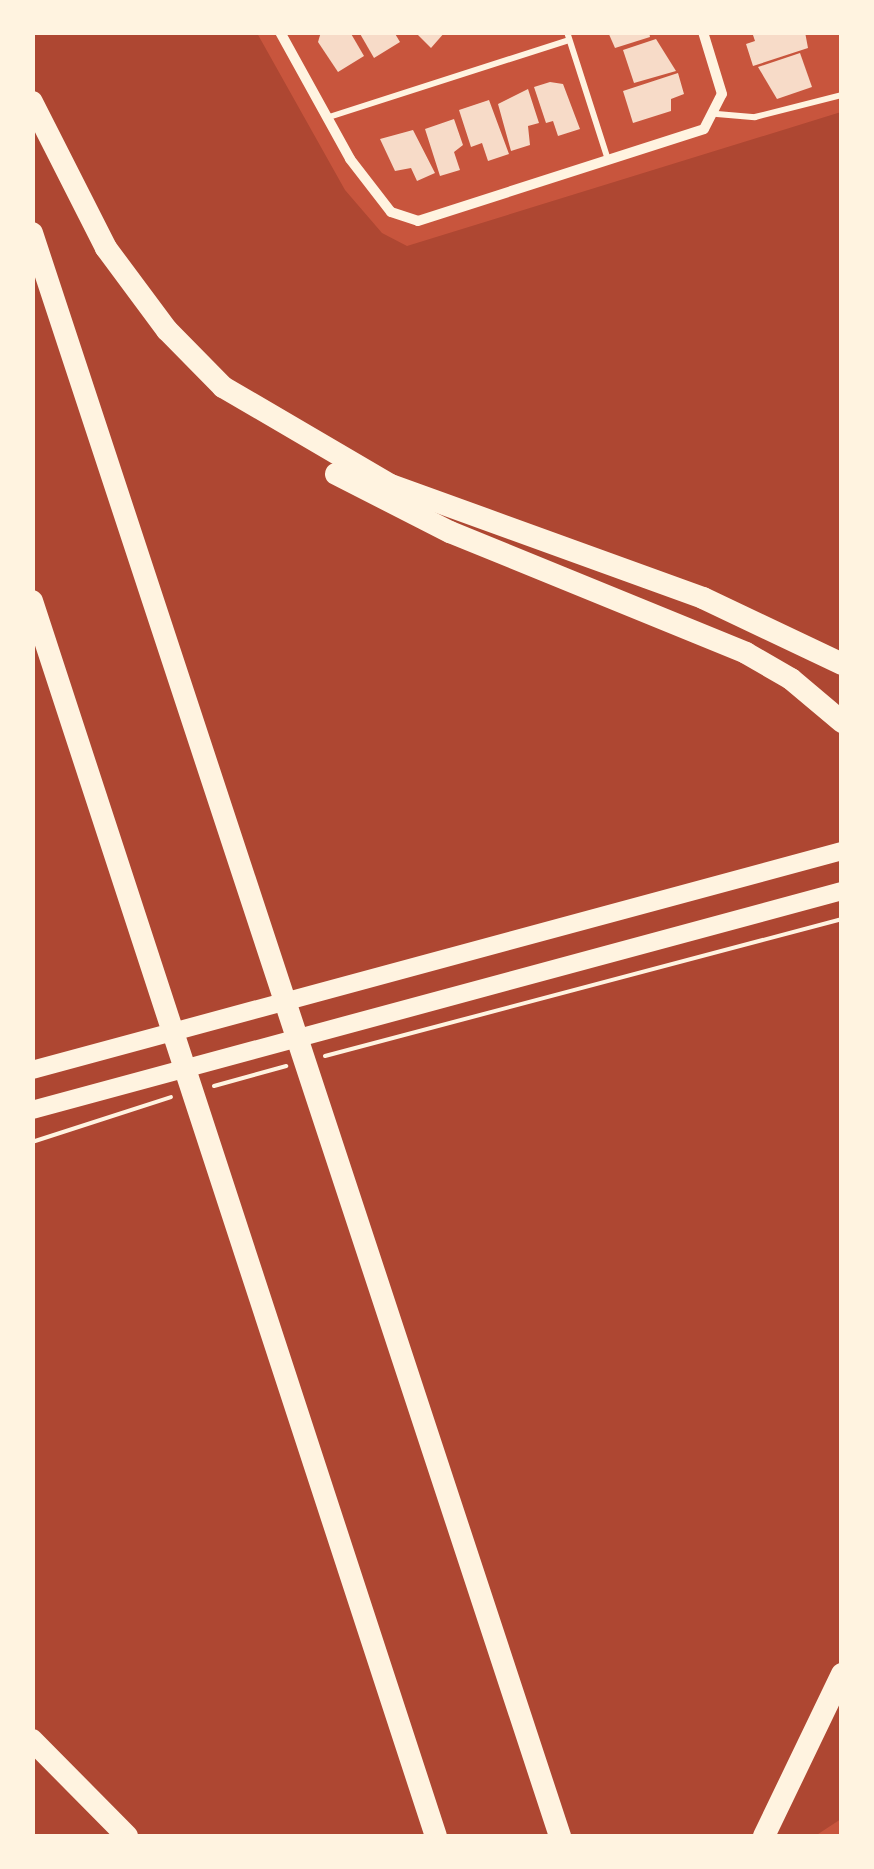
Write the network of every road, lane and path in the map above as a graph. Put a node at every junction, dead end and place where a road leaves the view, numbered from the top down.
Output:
1 (280, 32) edge
2 (703, 32) edge
3 (568, 36) edge
4 (842, 95) edge
5 (32, 102) edge
6 (716, 114) junction
7 (324, 119) junction
8 (608, 161) junction
9 (32, 232) edge
10 (223, 388) junction
11 (32, 601) edge
12 (842, 664) edge
13 (842, 722) edge
14 (842, 851) edge
15 (842, 891) edge
16 (842, 919) edge
17 (306, 1060) dead end
18 (288, 1066) dead end
19 (32, 1070) edge
20 (197, 1090) dead end
21 (179, 1095) dead end
22 (32, 1110) edge
23 (32, 1142) edge
24 (842, 1674) edge
25 (32, 1740) edge
26 (32, 1754) edge
27 (99, 1810) junction
28 (127, 1836) edge
29 (436, 1836) edge
30 (560, 1836) edge
31 (764, 1836) edge

1 - 7 street
2 - 6 street
3 - 7 lane
3 - 8 lane
4 - 6 lane
5 - 10 highway
6 - 8 street
7 - 8 street
9 - 30 highway
10 - 12 highway
10 - 13 highway
11 - 29 highway
14 - 19 main road
15 - 22 main road
16 - 17 path
18 - 20 path
21 - 23 path
24 - 31 highway
25 - 27 highway
26 - 27 highway
27 - 28 highway

